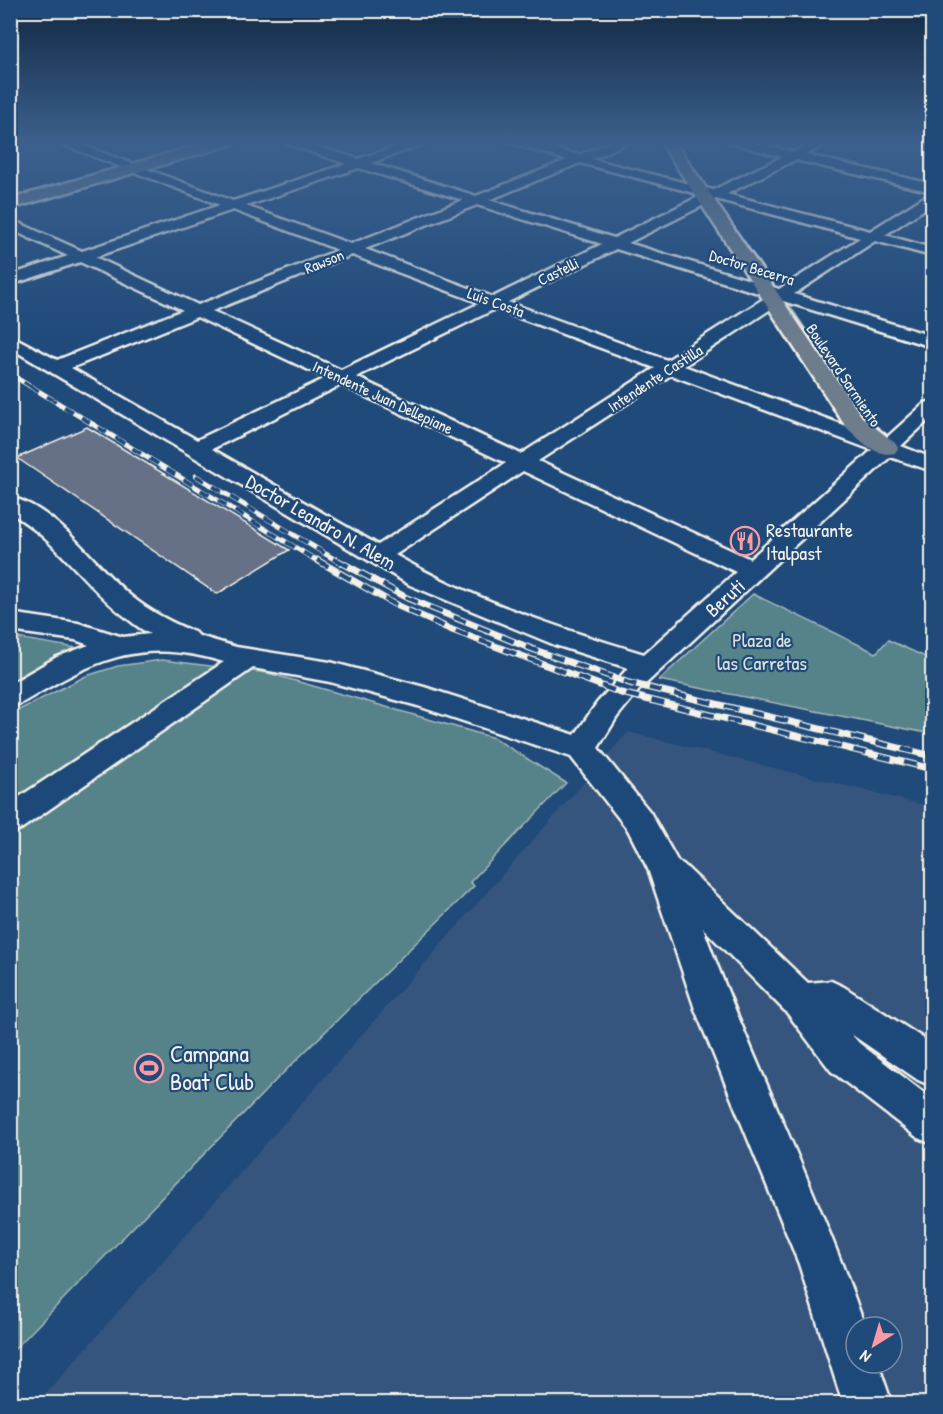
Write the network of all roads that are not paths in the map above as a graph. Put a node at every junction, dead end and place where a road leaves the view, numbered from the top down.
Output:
1 (227, 207) edge
2 (238, 207) edge
3 (461, 207) edge
4 (501, 207) edge
5 (688, 207) edge
6 (720, 207) edge
7 (758, 207) edge
8 (919, 207) edge
9 (10, 223) edge
10 (873, 237) junction
11 (615, 243) junction
12 (352, 249) junction
13 (933, 252) edge
14 (81, 256) junction
15 (10, 280) edge
16 (780, 296) junction
17 (495, 302) junction
18 (198, 311) junction
19 (10, 340) edge
20 (933, 342) edge
21 (825, 346) dead end
22 (56, 367) junction
23 (672, 367) junction
24 (341, 377) junction
25 (933, 407) edge
26 (872, 412) dead end
27 (886, 448) junction
28 (195, 449) junction
29 (523, 462) junction
30 (933, 465) edge
31 (10, 504) edge
32 (377, 556) junction
33 (755, 571) junction
34 (10, 622) edge
35 (121, 646) junction
36 (202, 646) junction
37 (249, 658) junction
38 (649, 665) junction
39 (10, 697) edge
40 (582, 749) junction
41 (10, 820) edge
42 (664, 867) junction
43 (801, 1001) junction
44 (933, 1066) edge
45 (933, 1124) edge
46 (868, 1404) edge

1 - 14 street
2 - 12 street, Luis Costa
3 - 12 street, Rawson
4 - 11 street, Doctor Becerra
5 - 11 street, Castelli
6 - 16 main road, Boulevard Sarmiento
7 - 10 street
8 - 10 street, Intendente Castilla
9 - 14 street, Intendente Juan Dellepiane
10 - 13 street
10 - 16 street, Intendente Castilla
11 - 16 street, Doctor Becerra
11 - 17 street, Castelli
12 - 17 street, Luis Costa
12 - 18 street, Rawson
14 - 15 street
14 - 18 street, Intendente Juan Dellepiane
16 - 20 street, Doctor Becerra
16 - 21 main road, Boulevard Sarmiento
16 - 23 street, Intendente Castilla
16 - 27 main road, Boulevard Sarmiento
17 - 23 street, Luis Costa
17 - 24 street, Castelli
18 - 22 street, Rawson
18 - 24 street, Intendente Juan Dellepiane
19 - 22 street, Doctor Leandro N. Alem
22 - 28 street, Doctor Leandro N. Alem
23 - 27 street, Luis Costa
23 - 29 street, Intendente Castilla
24 - 28 street, Castelli
24 - 29 street, Intendente Juan Dellepiane
25 - 27 street, Beruti
26 - 27 main road, Boulevard Sarmiento
27 - 30 street, Luis Costa
27 - 33 street, Beruti
28 - 32 street, Doctor Leandro N. Alem
29 - 32 street, Intendente Castilla
29 - 33 street, Intendente Juan Dellepiane
31 - 36 street
32 - 38 street, Doctor Leandro N. Alem
33 - 38 street, Beruti
34 - 35 street
35 - 36 street
35 - 39 street
36 - 37 street
37 - 40 street
37 - 41 street
38 - 40 street, Beruti
40 - 42 street
42 - 43 street
42 - 46 street
43 - 44 street
43 - 45 street

